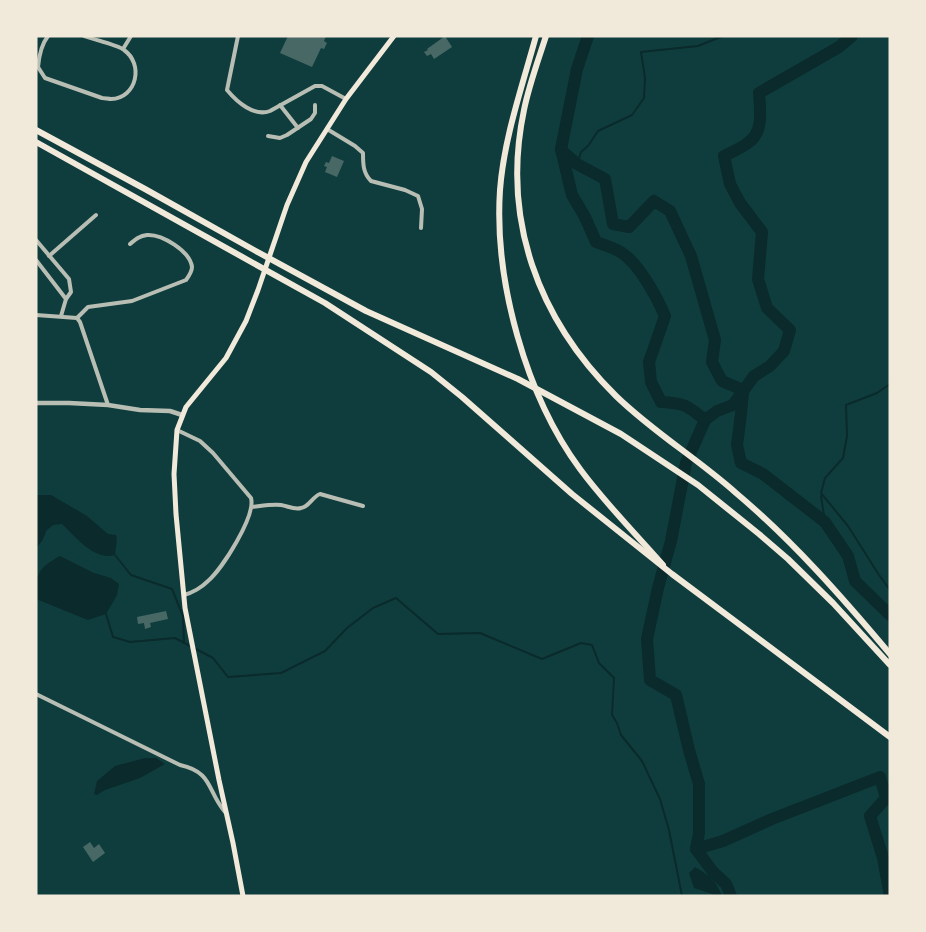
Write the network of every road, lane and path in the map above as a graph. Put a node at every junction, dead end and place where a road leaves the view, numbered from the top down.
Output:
1 (48, 36) edge
2 (84, 36) edge
3 (131, 36) edge
4 (238, 36) edge
5 (394, 36) edge
6 (536, 36) edge
7 (546, 36) edge
8 (123, 50) junction
9 (346, 99) junction
10 (280, 105) junction
11 (315, 105) dead end
12 (298, 128) junction
13 (327, 129) junction
14 (36, 130) edge
15 (268, 136) dead end
16 (36, 142) edge
17 (96, 215) dead end
18 (421, 228) dead end
19 (36, 240) edge
20 (130, 244) dead end
21 (49, 256) junction
22 (36, 260) edge
23 (66, 299) junction
24 (36, 315) edge
25 (61, 316) junction
26 (77, 318) junction
27 (36, 403) edge
28 (108, 405) junction
29 (182, 416) junction
30 (177, 430) junction
31 (363, 506) dead end
32 (252, 507) junction
33 (672, 574) junction
34 (184, 595) junction
35 (890, 654) edge
36 (890, 666) edge
37 (36, 694) edge
38 (890, 737) edge
39 (226, 813) junction
40 (243, 896) edge

1 - 8 street
2 - 8 street
3 - 8 street
4 - 10 street
5 - 9 main road
6 - 33 main road
7 - 35 main road
9 - 10 street
9 - 13 main road
10 - 12 street
11 - 12 street
12 - 15 street
13 - 18 street
13 - 29 main road
14 - 36 main road
16 - 33 main road
17 - 21 street
19 - 21 street
20 - 26 street
21 - 23 street
22 - 23 street
23 - 25 street
24 - 25 street
25 - 26 street
26 - 28 street
27 - 28 street
28 - 29 street
29 - 30 main road
30 - 32 street
30 - 34 main road
31 - 32 street
32 - 34 street
33 - 38 main road
34 - 39 main road
37 - 39 street
39 - 40 main road

